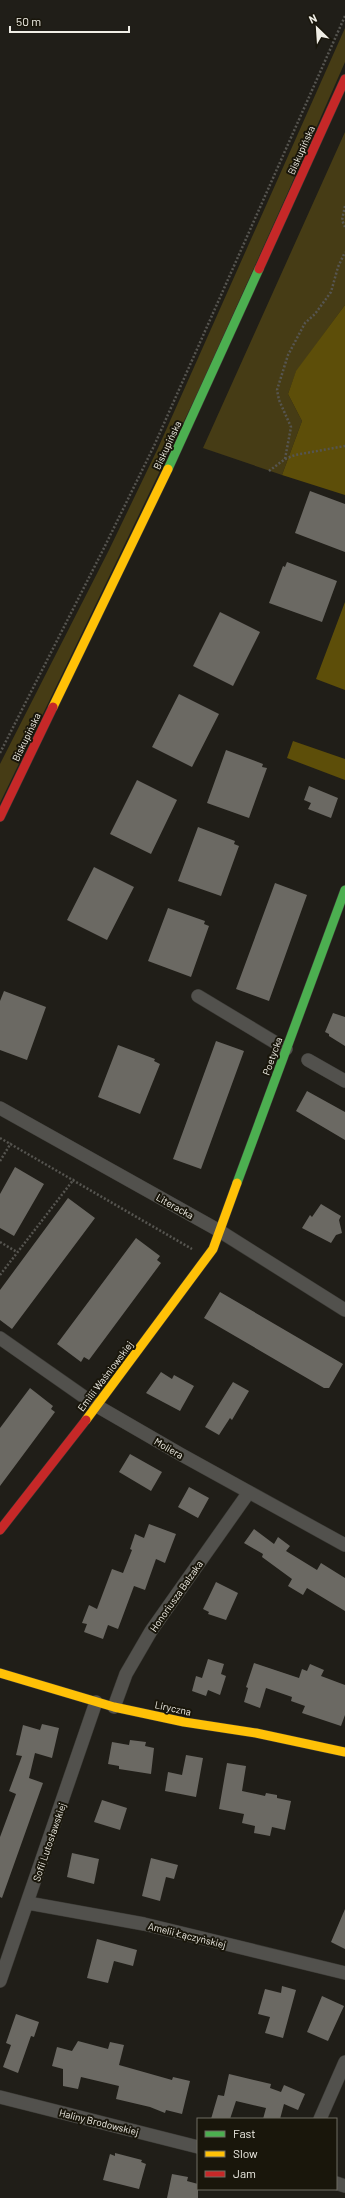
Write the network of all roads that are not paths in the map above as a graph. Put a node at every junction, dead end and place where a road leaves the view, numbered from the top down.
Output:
1 (345, 79) edge
2 (0, 817) edge
3 (345, 890) edge
4 (198, 996) dead end
5 (286, 1049) junction
6 (308, 1060) dead end
7 (345, 1082) edge
8 (0, 1108) edge
9 (218, 1230) junction
10 (345, 1310) edge
11 (0, 1338) edge
12 (97, 1406) junction
13 (249, 1492) junction
14 (0, 1530) edge
15 (345, 1545) edge
16 (0, 1672) edge
17 (96, 1702) junction
18 (114, 1707) junction
19 (345, 1752) edge
20 (28, 1903) junction
21 (345, 1973) edge
22 (0, 1981) edge
23 (345, 2062) edge
24 (0, 2097) edge
25 (320, 2118) edge
26 (197, 2147) edge

1 - 2 street, Biskupińska
3 - 5 street, Poetycka
4 - 5 street
5 - 9 street, Poetycka
6 - 7 street
8 - 9 street, Literacka
9 - 10 street, Literacka
9 - 12 street, Emilii Waśniowskiej
11 - 12 street, Moliera
12 - 13 street, Moliera
12 - 14 street, Emilii Waśniowskiej
13 - 15 street, Moliera
13 - 18 street, Honoriusza Balzaka
16 - 17 street, Liryczna
17 - 18 street, Liryczna
17 - 20 street, Sofii Lutosławskiej
18 - 19 street, Liryczna
20 - 21 street, Amelii Łączyńskiej
20 - 22 street, Sofii Lutosławskiej
23 - 25 street
24 - 26 street, Haliny Brodowskiej

